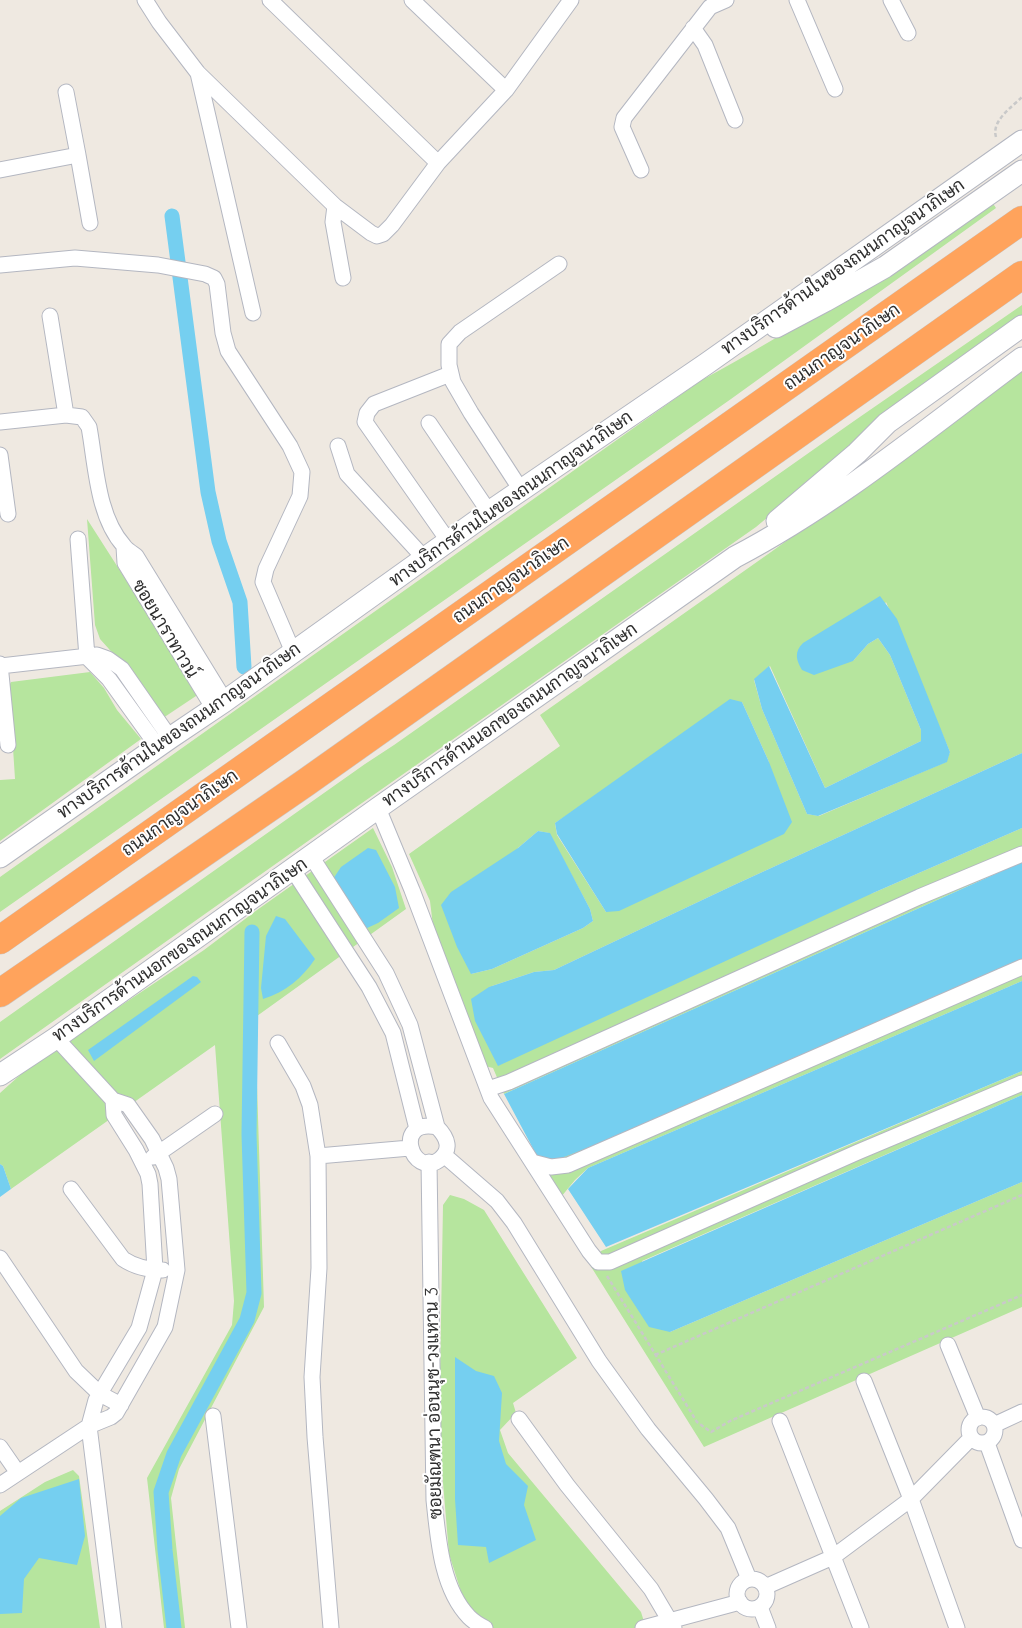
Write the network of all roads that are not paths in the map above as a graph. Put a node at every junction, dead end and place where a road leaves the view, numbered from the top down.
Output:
1 (145, 0) edge
2 (270, 0) edge
3 (412, 0) edge
4 (726, 0) edge
5 (798, 0) edge
6 (891, 0) edge
7 (567, 2) edge
8 (694, 28) junction
9 (908, 33) dead end
10 (198, 73) junction
11 (835, 89) dead end
12 (506, 90) junction
13 (66, 92) dead end
14 (735, 120) dead end
15 (1022, 141) edge
16 (78, 156) junction
17 (438, 163) junction
18 (0, 170) edge
19 (641, 170) dead end
20 (1022, 171) edge
21 (335, 206) junction
22 (1022, 220) edge
23 (90, 223) dead end
24 (559, 264) dead end
25 (0, 265) edge
26 (1022, 275) edge
27 (343, 278) dead end
28 (254, 313) dead end
29 (50, 316) dead end
30 (1022, 326) edge
31 (1022, 358) edge
32 (706, 364) junction
33 (450, 374) junction
34 (66, 415) junction
35 (0, 422) edge
36 (429, 423) dead end
37 (887, 423) junction
38 (905, 445) junction
39 (338, 446) dead end
40 (0, 455) edge
41 (521, 490) junction
42 (489, 512) junction
43 (8, 514) dead end
44 (78, 540) dead end
45 (448, 542) junction
46 (736, 557) junction
47 (424, 559) junction
48 (293, 652) junction
49 (87, 657) junction
50 (0, 666) edge
51 (220, 705) junction
52 (164, 742) junction
53 (8, 745) dead end
54 (378, 808) junction
55 (1022, 854) edge
56 (311, 856) junction
57 (0, 857) edge
58 (293, 870) junction
59 (0, 940) edge
60 (1022, 967) edge
61 (0, 993) edge
62 (56, 1038) junction
63 (278, 1043) dead end
64 (0, 1076) edge
65 (1022, 1083) edge
66 (488, 1089) junction
67 (113, 1100) junction
68 (215, 1114) dead end
69 (438, 1128) junction
70 (417, 1129) junction
71 (410, 1148) junction
72 (160, 1153) junction
73 (318, 1156) junction
74 (444, 1156) junction
75 (429, 1162) junction
76 (532, 1162) junction
77 (143, 1163) junction
78 (71, 1189) dead end
79 (0, 1258) edge
80 (154, 1270) junction
81 (177, 1270) junction
82 (948, 1345) dead end
83 (864, 1381) dead end
84 (100, 1394) junction
85 (120, 1406) junction
86 (1022, 1412) edge
87 (213, 1416) dead end
88 (978, 1418) junction
89 (519, 1419) dead end
90 (780, 1421) dead end
91 (994, 1425) junction
92 (88, 1426) junction
93 (971, 1438) junction
94 (987, 1443) junction
95 (0, 1447) edge
96 (18, 1473) junction
97 (0, 1485) edge
98 (911, 1499) junction
99 (1022, 1540) edge
100 (833, 1557) junction
101 (749, 1580) junction
102 (765, 1587) junction
103 (740, 1602) junction
104 (760, 1607) junction
105 (466, 1623) edge
106 (673, 1624) edge
107 (114, 1628) edge
108 (238, 1628) edge
109 (331, 1628) edge
110 (485, 1628) edge
111 (643, 1628) edge
112 (768, 1628) edge
113 (861, 1628) edge
114 (957, 1628) edge

1 - 10 street
2 - 17 street
3 - 12 street
4 - 8 street
5 - 11 street
6 - 9 street
7 - 12 street
8 - 14 street
8 - 19 street
10 - 21 street
10 - 28 street
12 - 17 street
13 - 16 street
15 - 32 main road, ทางบริการด้านในของถนนกาญจนาภิเษก
16 - 18 street
16 - 23 street
17 - 21 street
20 - 32 main road
21 - 27 street
22 - 59 highway, ถนนกาญจนาภิเษก
24 - 33 street
25 - 48 street
26 - 61 highway
29 - 34 street
30 - 37 main road
31 - 38 main road, ทางบริการด้านนอกของถนนกาญจนาภิเษก
32 - 41 main road, ทางบริการด้านในของถนนกาญจนาภิเษก
33 - 41 street
33 - 45 street
34 - 35 street, ซอยนาราทาวน์
34 - 51 street, ซอยนาราทาวน์
36 - 42 street
37 - 38 main road
37 - 46 main road
38 - 46 main road, ทางบริการด้านนอกของถนนกาญจนาภิเษก
39 - 47 street
40 - 43 street
41 - 42 main road, ทางบริการด้านในของถนนกาญจนาภิเษก
42 - 45 main road, ทางบริการด้านในของถนนกาญจนาภิเษก
44 - 49 street
45 - 47 main road, ทางบริการด้านในของถนนกาญจนาภิเษก
46 - 54 main road, ทางบริการด้านนอกของถนนกาญจนาภิเษก
47 - 48 main road, ทางบริการด้านในของถนนกาญจนาภิเษก
48 - 51 main road, ทางบริการด้านในของถนนกาญจนาภิเษก
49 - 50 street
49 - 52 street
50 - 53 street
51 - 52 main road, ทางบริการด้านในของถนนกาญจนาภิเษก
52 - 57 main road, ทางบริการด้านในของถนนกาญจนาภิเษก
54 - 56 main road, ทางบริการด้านนอกของถนนกาญจนาภิเษก
54 - 66 street
55 - 66 street
56 - 58 main road, ทางบริการด้านนอกของถนนกาญจนาภิเษก
56 - 69 street
58 - 62 main road, ทางบริการด้านนอกของถนนกาญจนาภิเษก
58 - 70 street
60 - 76 street
62 - 64 main road, ทางบริการด้านนอกของถนนกาญจนาภิเษก
62 - 67 street
63 - 73 street
65 - 76 street
66 - 76 street
67 - 72 street
67 - 77 street
68 - 72 street
69 - 70 street
69 - 74 street
70 - 71 street
71 - 73 street
71 - 75 street
72 - 77 street
72 - 81 street
73 - 109 street
74 - 75 street
74 - 101 street
75 - 105 street, ซอยมัณฑนา อ่อนนุช-วงแหวน 3
77 - 80 street
78 - 80 street
79 - 84 street
80 - 81 street
80 - 84 street
81 - 85 street
82 - 88 street
83 - 98 street
84 - 85 street
84 - 92 street
85 - 92 street
86 - 91 street
87 - 108 street
88 - 91 street
88 - 93 street
89 - 106 street
90 - 100 street
91 - 94 street
92 - 96 street
92 - 107 street
93 - 94 street
93 - 98 street
94 - 99 street
95 - 96 street
96 - 97 street
98 - 100 street
98 - 114 street
100 - 102 street
100 - 113 street
101 - 102 street
101 - 103 street
102 - 104 street
103 - 104 street
103 - 106 street
104 - 112 street
105 - 110 street, ซอยมัณฑนา อ่อนนุช-วงแหวน 3
106 - 111 street

